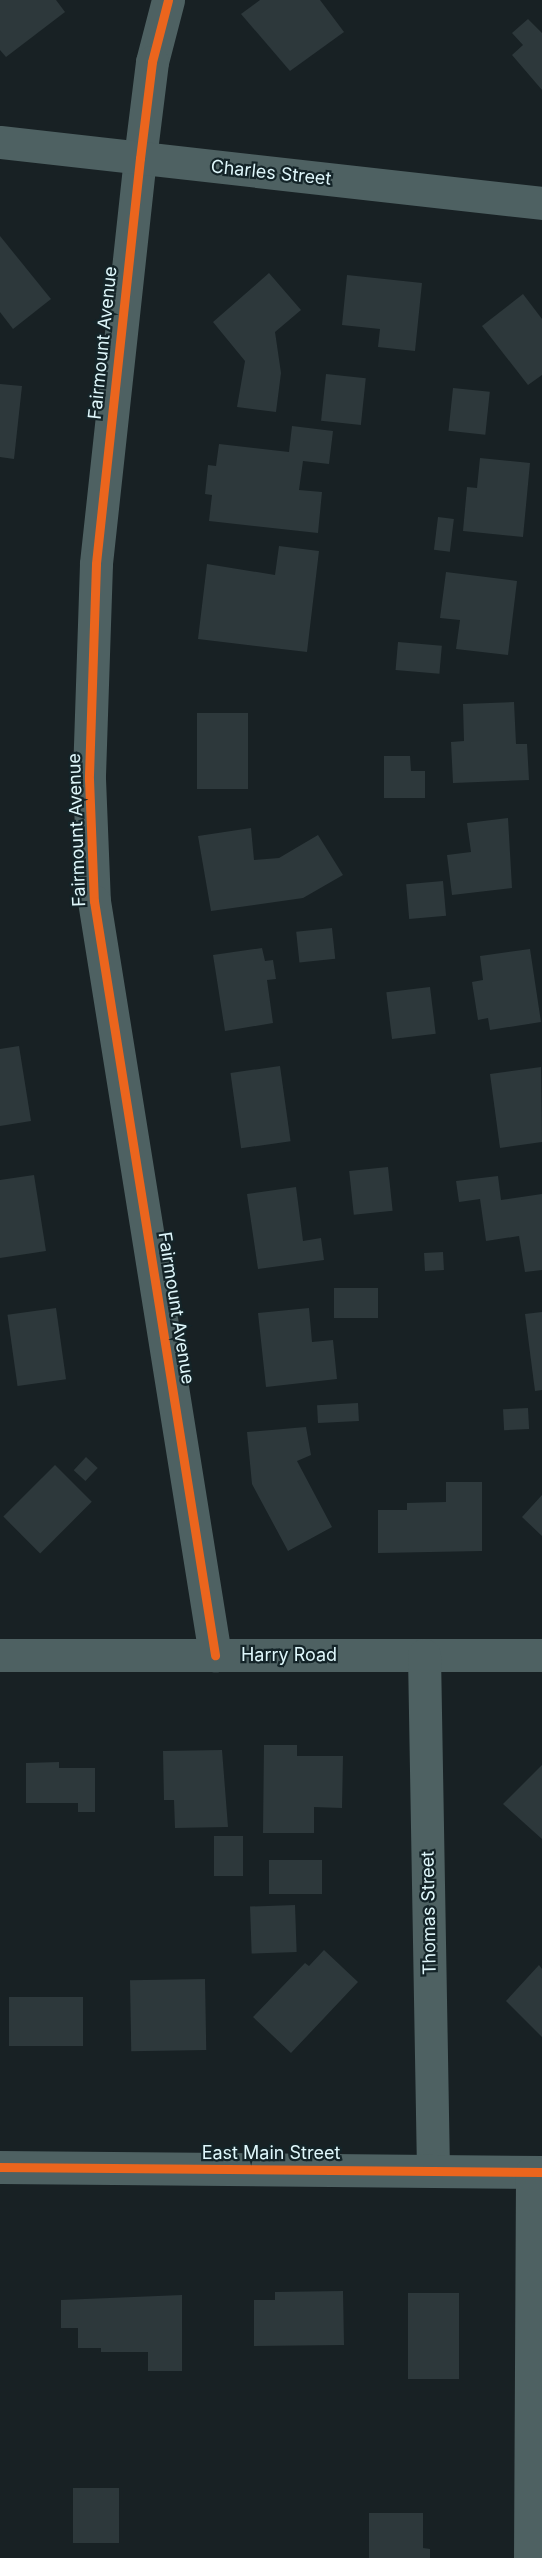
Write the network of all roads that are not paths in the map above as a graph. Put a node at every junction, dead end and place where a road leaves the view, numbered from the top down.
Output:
1 (168, 0) edge
2 (0, 142) edge
3 (140, 158) junction
4 (542, 203) edge
5 (0, 1655) edge
6 (214, 1655) junction
7 (424, 1655) junction
8 (542, 1655) edge
9 (0, 2167) edge
10 (433, 2171) junction
11 (537, 2172) edge
12 (530, 2558) edge

1 - 3 street, Fairmount Avenue
2 - 3 street, Charles Street
3 - 4 street, Charles Street
3 - 6 street, Fairmount Avenue
5 - 6 street, Harry Road
6 - 7 street, Harry Road
7 - 8 street, Harry Road
7 - 10 street, Thomas Street
9 - 10 street, East Main Street
10 - 11 street, East Main Street
11 - 12 street

